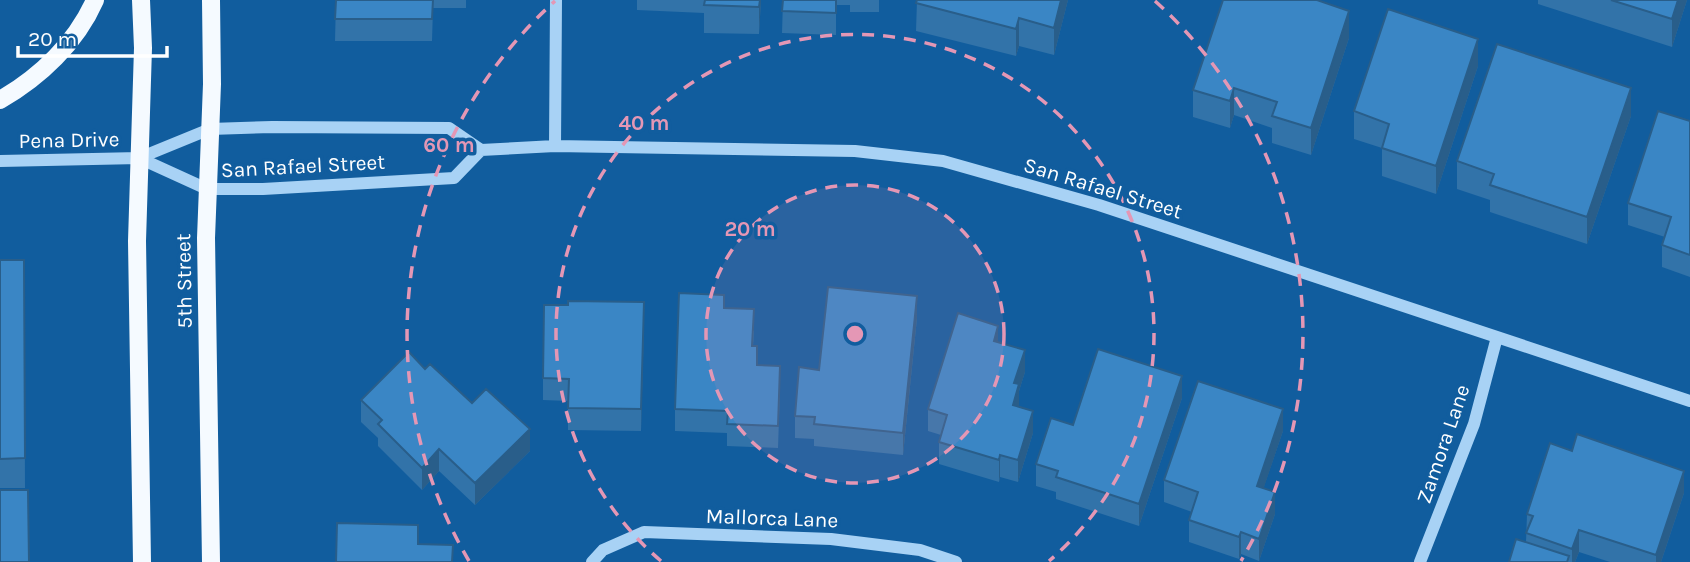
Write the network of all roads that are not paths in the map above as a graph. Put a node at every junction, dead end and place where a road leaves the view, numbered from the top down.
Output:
1 (95, 0) edge
2 (141, 0) edge
3 (211, 0) edge
4 (556, 0) edge
5 (0, 100) edge
6 (210, 129) junction
7 (555, 146) junction
8 (481, 150) junction
9 (139, 158) junction
10 (0, 161) edge
11 (207, 189) junction
12 (1497, 337) junction
13 (1690, 401) edge
14 (142, 562) edge
15 (211, 562) edge
16 (592, 562) edge
17 (956, 562) edge
18 (1420, 562) edge

1 - 5 main road
2 - 9 main road
3 - 6 main road, 5th Street
4 - 7 street
6 - 8 street, San Rafael Street
6 - 9 street, San Rafael Street
6 - 11 main road, 5th Street
7 - 8 street, San Rafael Street
7 - 12 street, San Rafael Street
8 - 11 street, San Rafael Street
9 - 10 street, Pena Drive
9 - 11 street, San Rafael Street
9 - 14 main road
11 - 15 main road, 5th Street
12 - 13 street, San Rafael Street
12 - 18 street, Zamora Lane
16 - 17 street, Mallorca Lane

